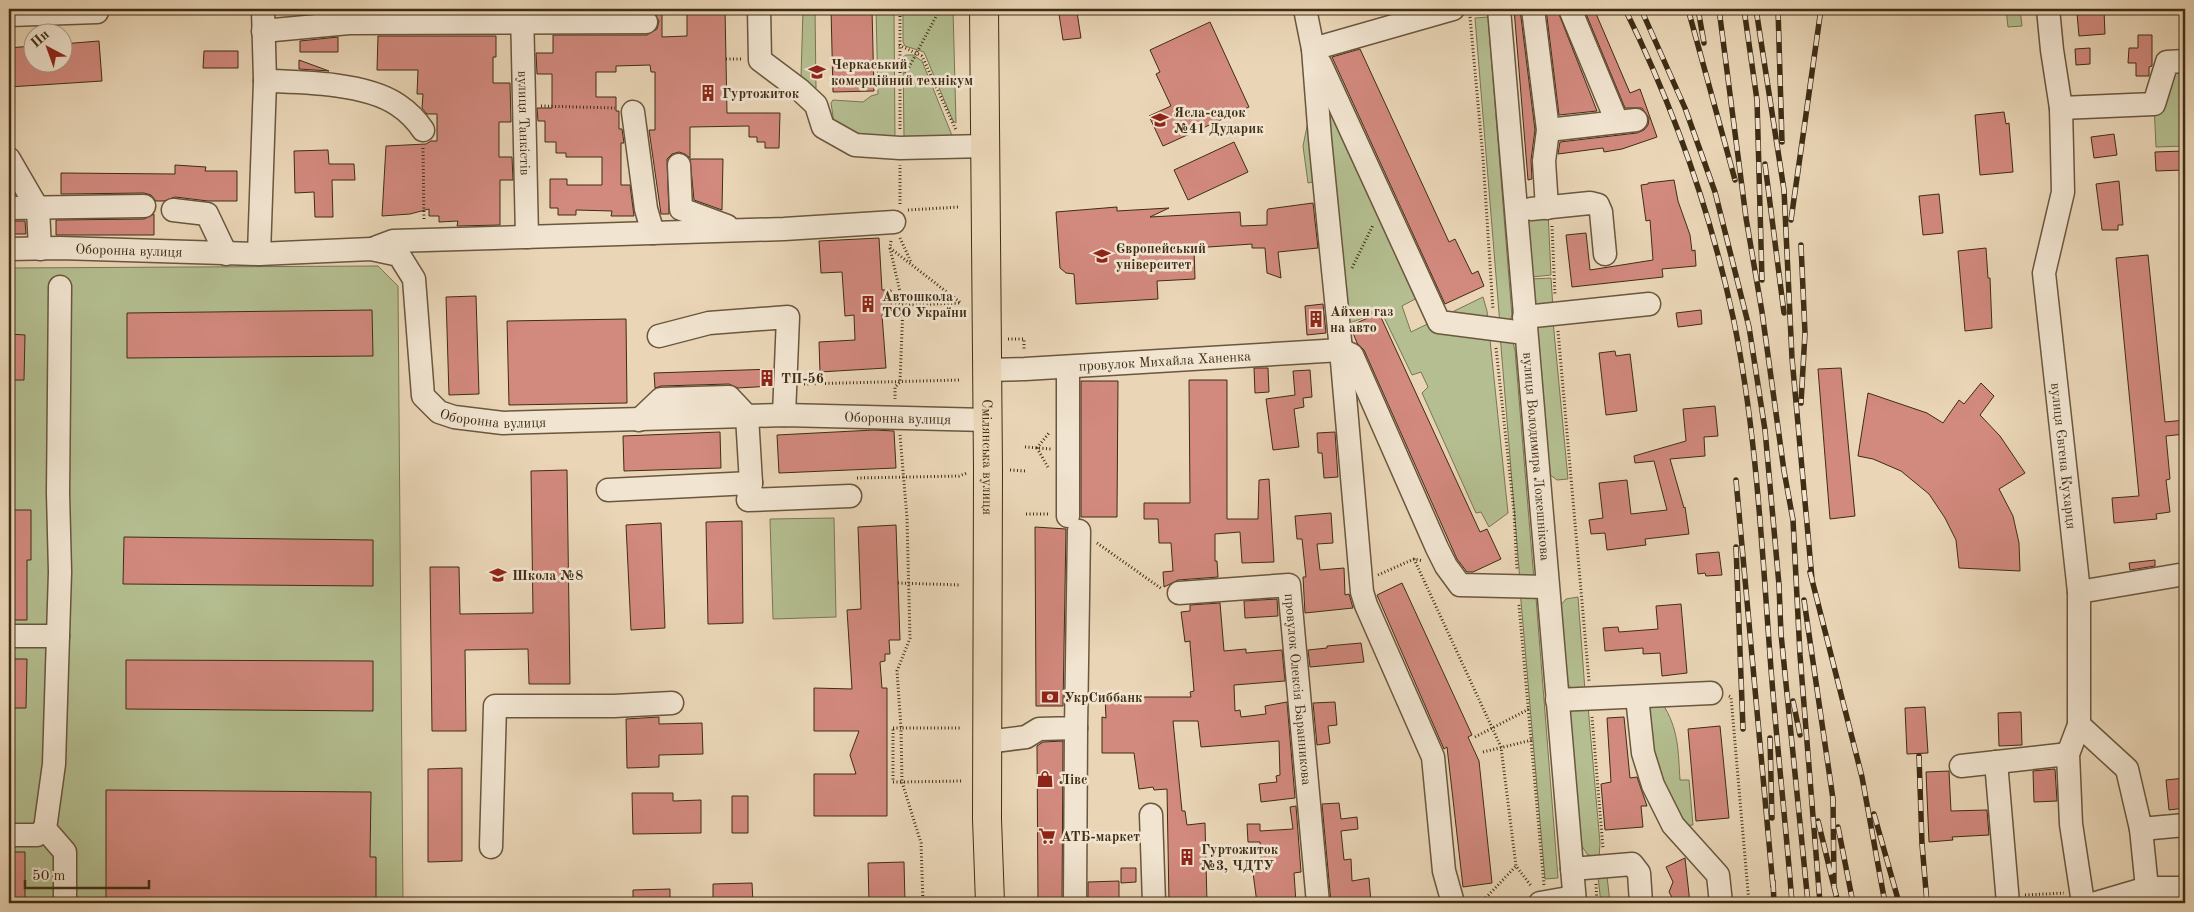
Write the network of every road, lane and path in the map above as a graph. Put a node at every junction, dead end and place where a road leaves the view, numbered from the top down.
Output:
1 (263, 9) edge
2 (759, 9) edge
3 (940, 9) edge
4 (986, 9) edge
5 (1305, 9) edge
6 (1453, 9) edge
7 (1470, 9) edge
8 (1498, 9) edge
9 (1533, 9) edge
10 (1570, 9) edge
11 (2048, 9) edge
12 (97, 12) dead end
13 (9, 15) edge
14 (522, 16) edge
15 (646, 22) dead end
16 (263, 31) junction
17 (899, 45) dead end
18 (1313, 48) junction
19 (916, 53) junction
20 (2185, 61) edge
21 (265, 81) junction
22 (899, 86) dead end
23 (523, 105) junction
24 (2061, 108) junction
25 (633, 112) joint
26 (423, 130) joint
27 (1548, 130) junction
28 (959, 137) dead end
29 (986, 146) junction
30 (9, 159) edge
31 (679, 165) dead end
32 (144, 206) dead end
33 (959, 207) dead end
34 (1549, 207) junction
35 (9, 208) edge
36 (1385, 208) junction
37 (38, 209) junction
38 (173, 210) dead end
39 (1515, 211) junction
40 (897, 216) junction
41 (738, 230) junction
42 (653, 233) junction
43 (527, 238) junction
44 (424, 240) junction
45 (890, 248) dead end
46 (9, 249) edge
47 (40, 249) junction
48 (371, 249) junction
49 (226, 254) junction
50 (259, 254) junction
51 (1605, 254) dead end
52 (913, 264) junction
53 (1349, 276) dead end
54 (60, 288) dead end
55 (892, 302) dead end
56 (1649, 304) dead end
57 (1556, 314) junction
58 (1525, 325) junction
59 (1494, 329) junction
60 (659, 336) dead end
61 (1002, 339) dead end
62 (1024, 339) dead end
63 (1341, 350) junction
64 (1068, 367) junction
65 (987, 370) junction
66 (960, 380) dead end
67 (784, 404) junction
68 (747, 416) junction
69 (987, 420) junction
70 (1025, 448) dead end
71 (1037, 448) dead end
72 (1004, 470) dead end
73 (1026, 471) dead end
74 (751, 483) junction
75 (608, 490) dead end
76 (850, 496) dead end
77 (1073, 523) junction
78 (1414, 559) junction
79 (1446, 566) junction
80 (2185, 574) edge
81 (1360, 578) junction
82 (898, 583) dead end
83 (961, 585) dead end
84 (1547, 587) junction
85 (1517, 588) junction
86 (2079, 592) junction
87 (1179, 593) joint
88 (9, 636) edge
89 (58, 636) junction
90 (1711, 693) joint
91 (1637, 697) junction
92 (1590, 698) junction
93 (1557, 700) junction
94 (672, 703) dead end
95 (1529, 709) junction
96 (2079, 725) junction
97 (1076, 728) junction
98 (1493, 728) junction
99 (1475, 737) dead end
100 (1532, 740) junction
101 (987, 742) junction
102 (1501, 748) junction
103 (1483, 752) dead end
104 (2068, 754) junction
105 (887, 755) dead end
106 (893, 755) junction
107 (1996, 762) junction
108 (1962, 766) dead end
109 (963, 781) dead end
110 (902, 782) junction
111 (1151, 815) dead end
112 (2185, 825) edge
113 (45, 829) junction
114 (2141, 829) junction
115 (9, 835) edge
116 (491, 847) dead end
117 (1603, 853) dead end
118 (1516, 866) junction
119 (1572, 869) junction
120 (1595, 878) dead end
121 (2147, 888) junction
122 (2185, 888) edge
123 (2078, 898) edge
124 (2008, 899) edge
125 (1574, 900) edge
126 (65, 903) edge
127 (923, 903) edge
128 (990, 903) edge
129 (1075, 903) edge
130 (1154, 903) edge
131 (1318, 903) edge
132 (1453, 903) edge
133 (1481, 903) edge
134 (1542, 903) edge
135 (1598, 903) edge
136 (1641, 903) edge
137 (1721, 903) edge
138 (1749, 903) edge
139 (2096, 903) edge

1 - 16 street
2 - 29 street
3 - 19 path
4 - 29 main road, Смілянська вулиця
5 - 18 street
6 - 18 street
7 - 59 path
8 - 39 street, вулиця Володимира Ложешнікова
9 - 27 street
10 - 27 street
11 - 24 street, вулиця Євгена Кухарця
12 - 13 street
14 - 15 street
14 - 16 street
14 - 23 street, вулиця Танкістів
16 - 21 street
17 - 19 path
18 - 36 street
18 - 63 street
19 - 22 path
19 - 28 path
20 - 24 street
21 - 26 street
21 - 50 street
23 - 25 path
23 - 43 street, вулиця Танкістів
24 - 86 street, вулиця Євгена Кухарця
25 - 42 street
26 - 44 path
27 - 34 street
29 - 65 main road, Смілянська вулиця
30 - 37 street
31 - 41 street
32 - 37 street
33 - 40 path
34 - 39 street
34 - 51 street
34 - 57 path
35 - 37 street
36 - 53 path
36 - 59 street
37 - 47 street
38 - 49 street
39 - 58 street, вулиця Володимира Ложешнікова
40 - 41 street
40 - 52 path
41 - 42 street
42 - 43 street
43 - 44 street
44 - 48 street
45 - 52 path
46 - 47 street, Оборонна вулиця
47 - 49 street, Оборонна вулиця
48 - 50 street, Оборонна вулиця
48 - 68 street, Оборонна вулиця
49 - 50 street, Оборонна вулиця
52 - 55 path
54 - 89 street
56 - 57 street
57 - 58 street
57 - 92 path
58 - 59 street
58 - 84 street, вулиця Володимира Ложешнікова
59 - 85 path
60 - 67 street
61 - 62 path
63 - 64 street, провулок Михайла Ханенка
63 - 79 street
63 - 81 street
64 - 65 street, провулок Михайла Ханенка
64 - 77 street
65 - 69 main road, Смілянська вулиця
66 - 67 path
67 - 68 street, Оборонна вулиця
67 - 69 street, Оборонна вулиця
68 - 74 street
69 - 101 main road, Смілянська вулиця
70 - 71 path
72 - 73 path
74 - 75 street
74 - 76 street
77 - 87 path
77 - 97 street
78 - 79 path
78 - 81 path
78 - 98 path
79 - 85 street
80 - 86 street
81 - 132 street
82 - 83 path
84 - 85 street
84 - 93 street, вулиця Володимира Ложешнікова
85 - 95 path
86 - 96 street, вулиця Євгена Кухарця
87 - 131 street, провулок Олексія Баранникова
88 - 89 street
89 - 113 street
90 - 91 street
90 - 138 path
91 - 92 street
91 - 137 street
92 - 93 street
92 - 117 path
93 - 119 street, вулиця Володимира Ложешнікова
94 - 116 street
95 - 98 path
95 - 100 path
96 - 104 street, вулиця Євгена Кухарця
96 - 114 street
97 - 101 street
97 - 129 street
98 - 99 path
98 - 102 path
100 - 102 path
100 - 134 path
101 - 128 main road, Смілянська вулиця
102 - 103 path
102 - 118 path
104 - 107 street
104 - 123 street, вулиця Євгена Кухарця
105 - 106 path
106 - 110 path
106 - 110 path
107 - 108 street
107 - 124 street
109 - 110 path
110 - 127 path
111 - 130 street
112 - 114 street
113 - 115 street
113 - 126 street
114 - 121 street
118 - 133 path
118 - 134 path
119 - 125 street, вулиця Володимира Ложешнікова
119 - 136 street
120 - 135 path
121 - 122 street
121 - 139 street
123 - 124 path
125 - 134 street

